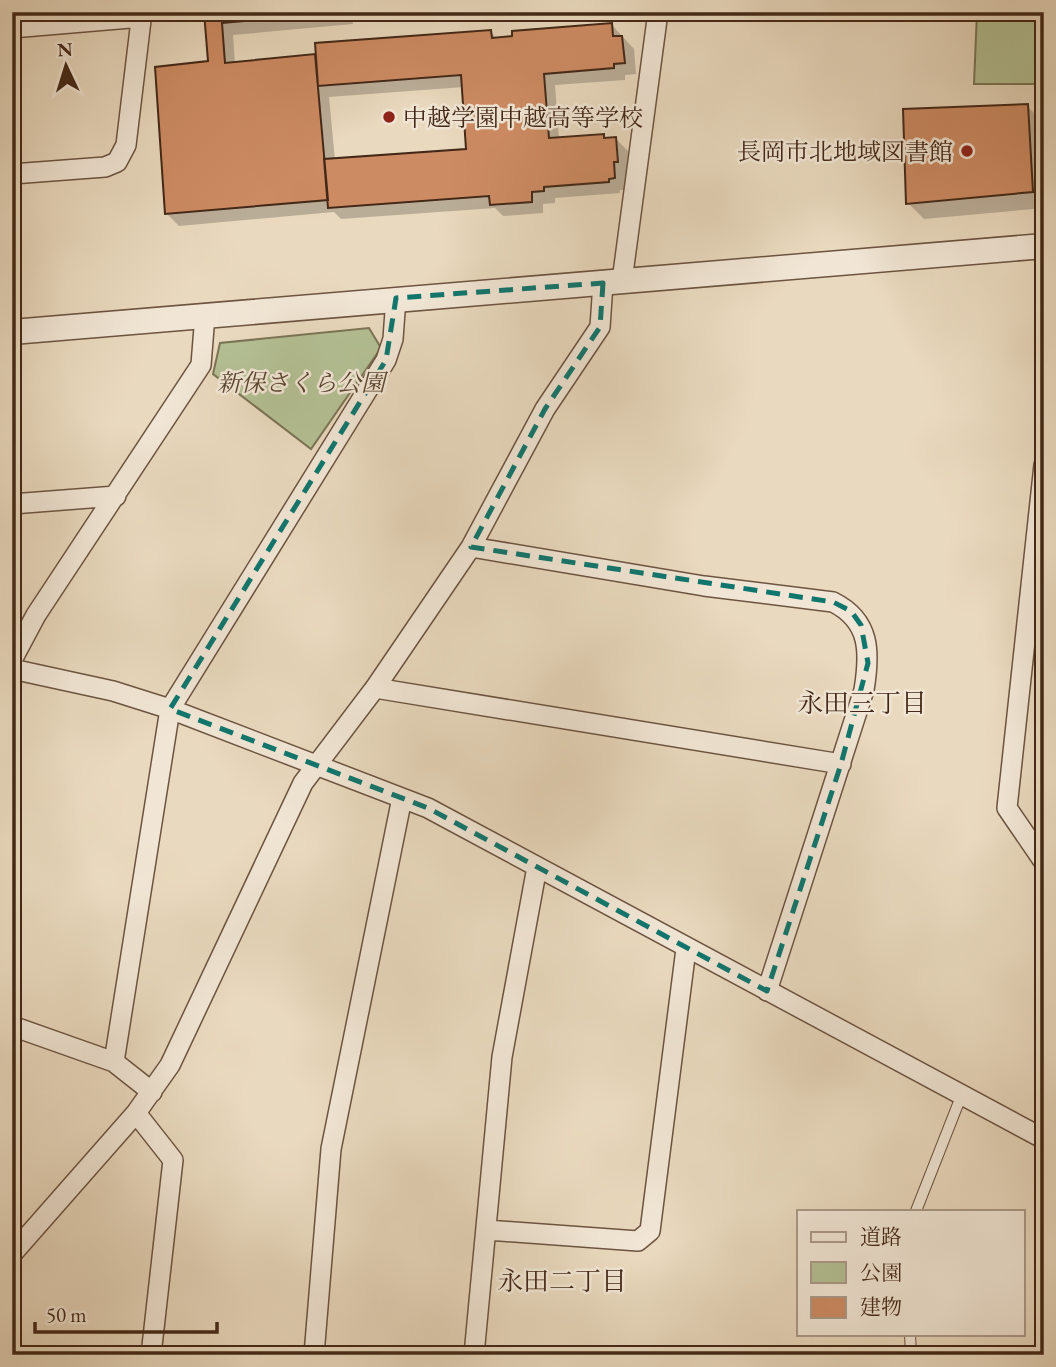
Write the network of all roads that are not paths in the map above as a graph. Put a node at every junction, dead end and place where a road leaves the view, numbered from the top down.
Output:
1 (658, 12) edge
2 (142, 15) edge
3 (12, 28) edge
4 (12, 174) edge
5 (1044, 246) edge
6 (612, 282) junction
7 (396, 298) junction
8 (205, 315) junction
9 (12, 332) edge
10 (1044, 465) edge
11 (116, 496) junction
12 (12, 504) edge
13 (471, 547) junction
14 (12, 660) edge
15 (12, 670) edge
16 (375, 688) junction
17 (170, 709) junction
18 (316, 764) junction
19 (841, 764) junction
20 (402, 798) junction
21 (1044, 862) edge
22 (537, 867) junction
23 (686, 949) junction
24 (767, 991) junction
25 (12, 1026) edge
26 (114, 1062) junction
27 (152, 1092) junction
28 (962, 1094) junction
29 (136, 1113) junction
30 (1044, 1139) edge
31 (916, 1210) edge
32 (486, 1230) junction
33 (16, 1243) edge
34 (910, 1336) edge
35 (151, 1355) edge
36 (314, 1355) edge
37 (474, 1355) edge
38 (912, 1355) edge

1 - 6 street
2 - 3 street
2 - 4 street
5 - 6 street
6 - 7 street
6 - 13 street
7 - 8 street
7 - 17 street
8 - 9 street
8 - 11 street
10 - 21 street
11 - 12 street
11 - 14 street
13 - 16 street
13 - 19 street
15 - 17 street
16 - 18 street
16 - 19 street
17 - 18 street
17 - 26 street
18 - 20 street
18 - 27 street
19 - 24 street
20 - 22 street
20 - 36 street
22 - 23 street
22 - 32 street
23 - 24 street
23 - 32 street
24 - 28 street
25 - 26 street
26 - 27 street
27 - 29 street
28 - 30 street
28 - 31 lane
29 - 33 street
29 - 35 street
32 - 37 street
34 - 38 lane

